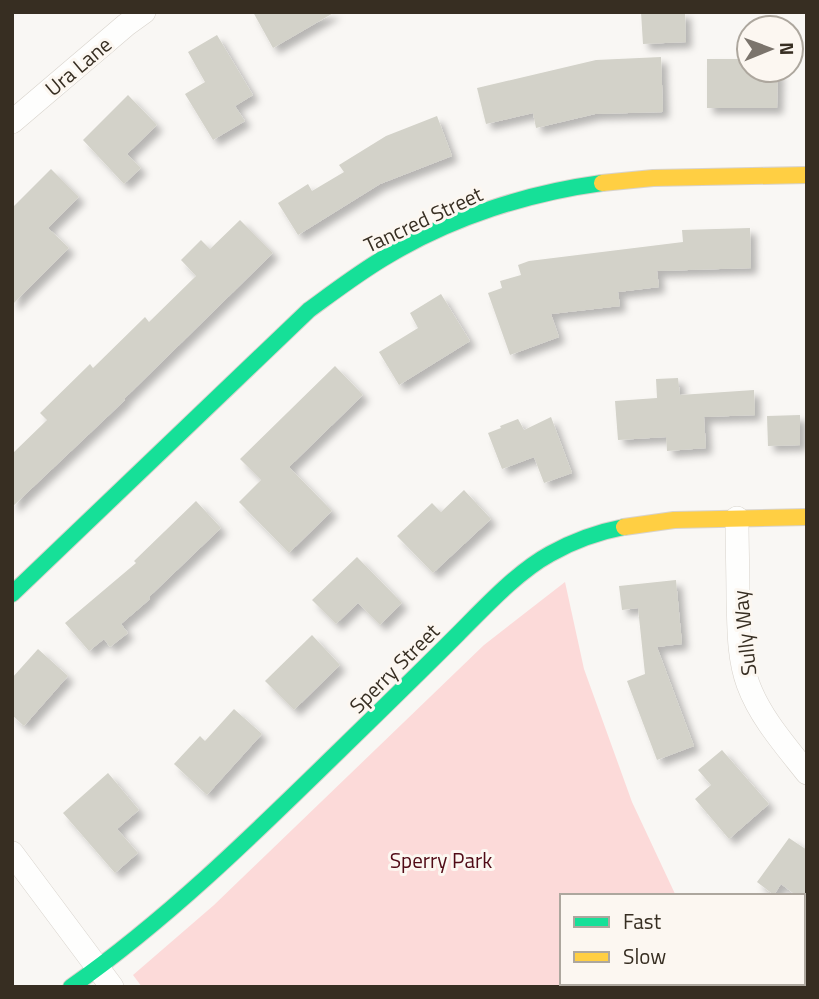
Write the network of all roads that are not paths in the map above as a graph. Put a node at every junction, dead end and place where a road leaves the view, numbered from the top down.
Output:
1 (144, 12) edge
2 (12, 122) edge
3 (807, 175) edge
4 (807, 517) edge
5 (737, 518) junction
6 (12, 594) edge
7 (807, 773) edge
8 (12, 853) edge
9 (105, 978) edge
10 (71, 987) edge

1 - 2 street, Ura Lane
3 - 6 street, Tancred Street
4 - 5 street, Sperry Street
5 - 7 street, Sully Way
5 - 9 street, Sperry Street
8 - 9 street
9 - 10 street, Sperry Street

